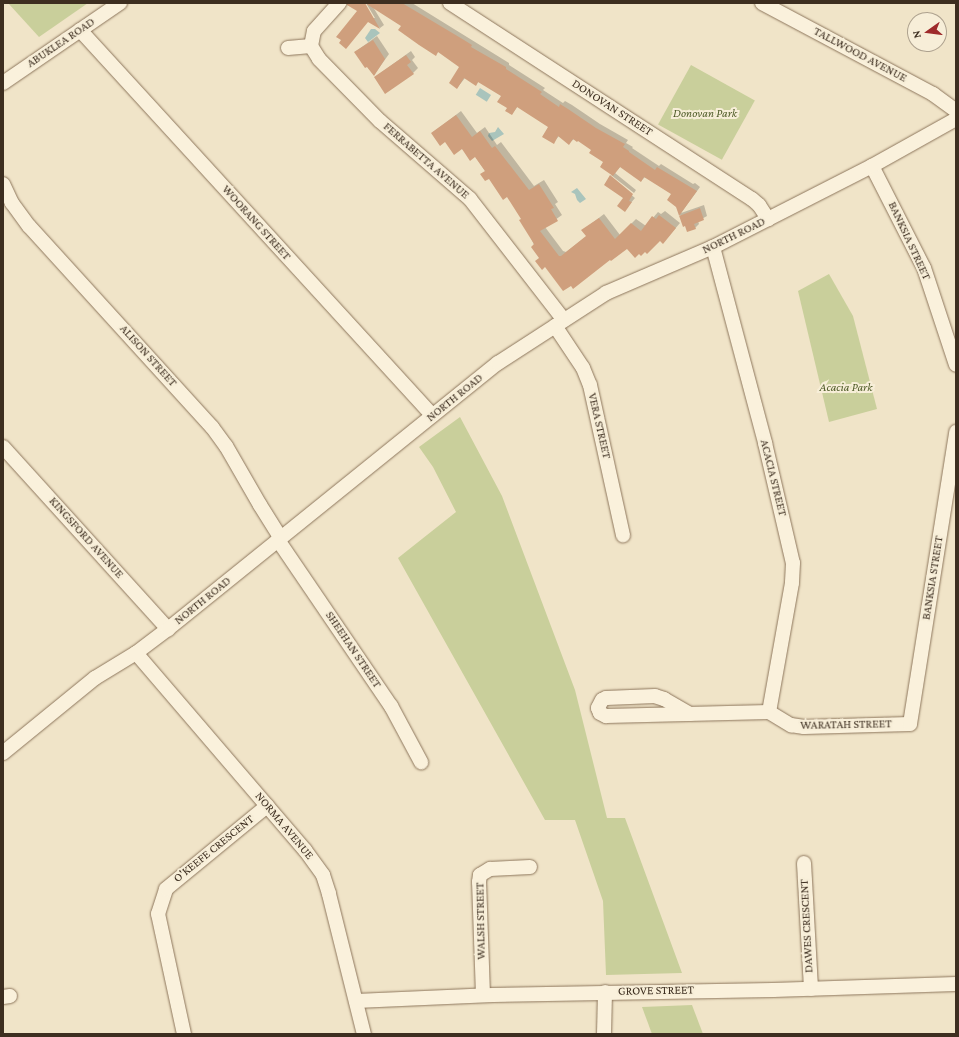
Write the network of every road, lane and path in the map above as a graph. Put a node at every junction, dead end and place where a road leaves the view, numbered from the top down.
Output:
1 (120, 3) edge
2 (339, 3) edge
3 (450, 3) edge
4 (762, 3) edge
5 (80, 30) junction
6 (311, 46) junction
7 (288, 48) dead end
8 (3, 83) edge
9 (956, 111) edge
10 (956, 120) edge
11 (872, 166) junction
12 (3, 184) edge
13 (768, 219) junction
14 (713, 247) junction
15 (560, 323) junction
16 (956, 364) edge
17 (432, 415) junction
18 (956, 432) edge
19 (3, 447) edge
20 (623, 535) dead end
21 (280, 539) junction
22 (168, 629) junction
23 (136, 653) junction
24 (769, 712) junction
25 (690, 714) junction
26 (910, 724) joint
27 (3, 753) edge
28 (421, 762) dead end
29 (267, 806) junction
30 (804, 863) dead end
31 (530, 867) dead end
32 (956, 984) edge
33 (811, 989) junction
34 (605, 992) junction
35 (483, 995) junction
36 (356, 1001) junction
37 (184, 1034) edge
38 (364, 1034) edge
39 (604, 1034) edge

1 - 5 street, ABUKLEA ROAD
2 - 6 street
3 - 13 street, DONOVAN STREET
4 - 9 street, TALLWOOD AVENUE
5 - 8 street, ABUKLEA ROAD
5 - 17 street, WOORANG STREET
6 - 7 street
6 - 15 street, FERRABETTA AVENUE
10 - 11 street, NORTH ROAD
11 - 13 street, NORTH ROAD
11 - 16 street, BANKSIA STREET
12 - 21 street, ALISON STREET
13 - 14 street, NORTH ROAD
14 - 15 street, NORTH ROAD
14 - 24 street, ACACIA STREET
15 - 17 street, NORTH ROAD
15 - 20 street, VERA STREET
17 - 21 street, NORTH ROAD
18 - 26 street, BANKSIA STREET
19 - 22 street, KINGSFORD AVENUE
21 - 22 street, NORTH ROAD
21 - 28 street, SHEEHAN STREET
22 - 23 street, NORTH ROAD
23 - 27 street, NORTH ROAD
23 - 29 street, NORMA AVENUE
24 - 25 street
24 - 26 street, WARATAH STREET
25 - 25 street
29 - 36 street, NORMA AVENUE
29 - 37 street, O'KEEFE CRESCENT
30 - 33 street, DAWES CRESCENT
31 - 35 street, WALSH STREET
32 - 33 street, GROVE STREET
33 - 34 street, GROVE STREET
34 - 35 street, GROVE STREET
34 - 39 street
35 - 36 street, GROVE STREET
36 - 38 street, NORMA AVENUE

